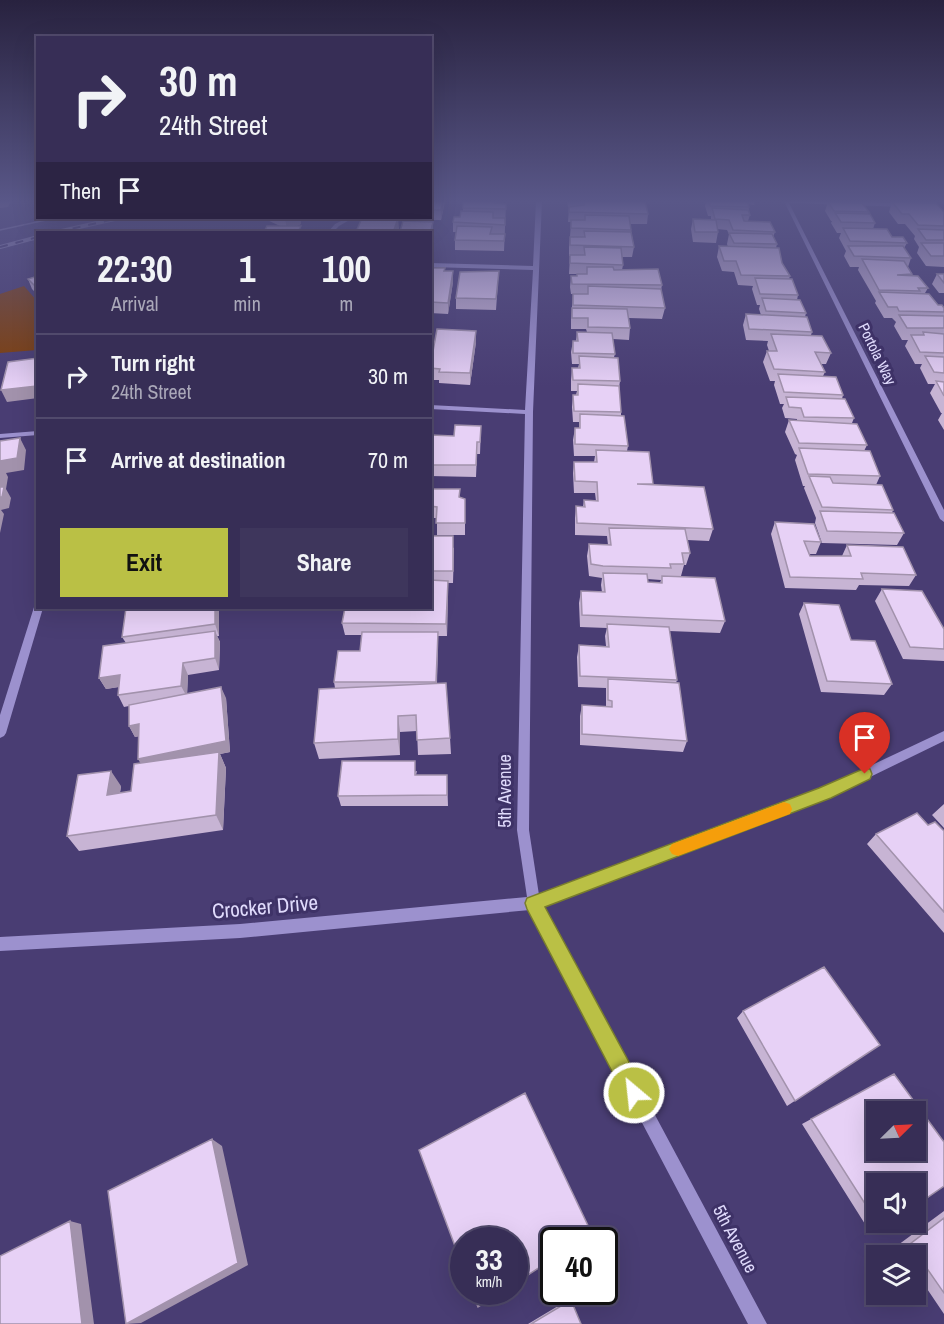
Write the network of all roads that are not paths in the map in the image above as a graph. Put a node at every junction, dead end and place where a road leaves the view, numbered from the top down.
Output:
1 (536, 263) edge
2 (817, 263) edge
3 (432, 265) edge
4 (536, 268) junction
5 (432, 407) edge
6 (529, 412) junction
7 (36, 433) edge
8 (0, 436) edge
9 (944, 519) edge
10 (37, 609) edge
11 (0, 733) edge
12 (944, 736) edge
13 (534, 903) junction
14 (0, 944) edge
15 (758, 1324) edge

1 - 4 street, 5th Avenue
2 - 9 street, Portola Way
3 - 4 street
4 - 6 street, 5th Avenue
5 - 6 street
6 - 13 street, 5th Avenue
7 - 8 street
10 - 11 street
12 - 13 street, Crocker Drive
13 - 14 street, Crocker Drive
13 - 15 street, 5th Avenue

